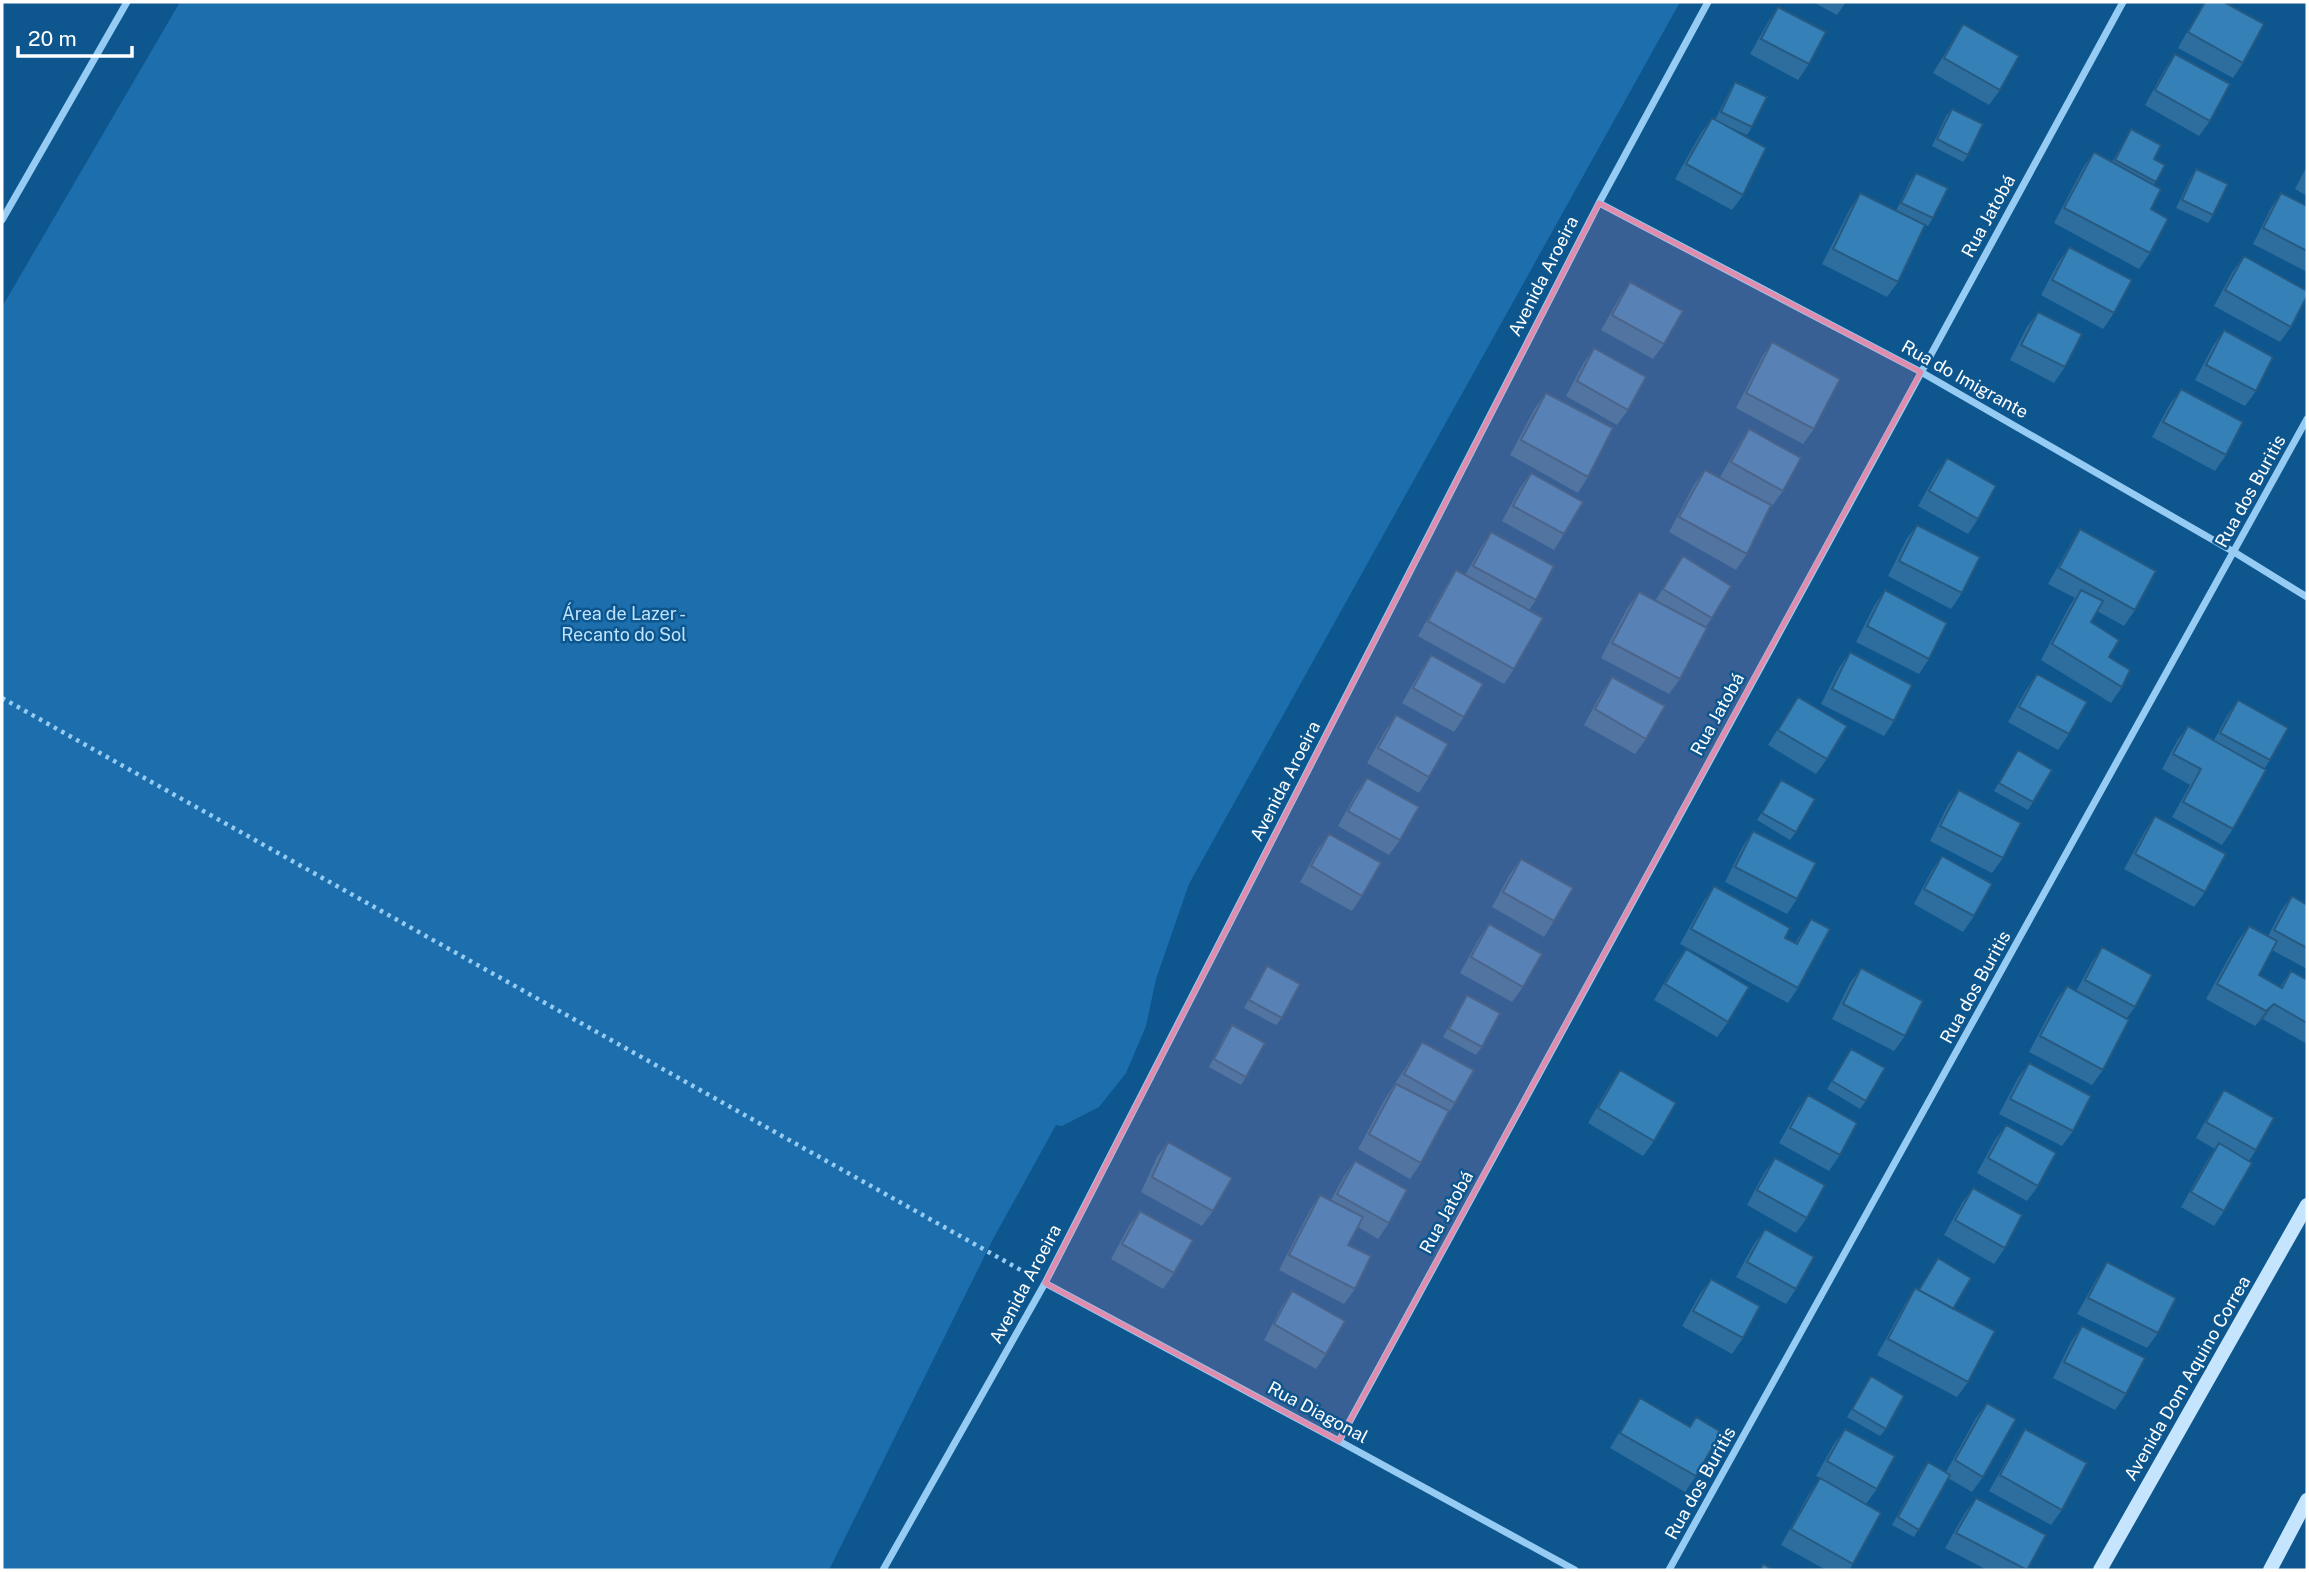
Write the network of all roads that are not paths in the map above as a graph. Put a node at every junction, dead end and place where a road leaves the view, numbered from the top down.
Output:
1 (127, 2) edge
2 (1708, 2) edge
3 (2123, 2) edge
4 (1599, 203) junction
5 (2, 220) edge
6 (1921, 372) junction
7 (2307, 418) edge
8 (2234, 552) junction
9 (2307, 597) edge
10 (2307, 1205) edge
11 (1045, 1283) junction
12 (1339, 1441) junction
13 (2307, 1500) edge
14 (883, 1570) edge
15 (1575, 1570) edge
16 (1669, 1570) edge
17 (2100, 1570) edge
18 (2270, 1570) edge

1 - 5 street
2 - 4 street, Avenida Aroeira
3 - 6 street, Rua Jatobá
4 - 6 street, Rua do Imigrante
4 - 11 street, Avenida Aroeira
6 - 8 street, Rua do Imigrante
6 - 12 street, Rua Jatobá
7 - 8 street, Rua dos Buritis
8 - 9 street, Rua do Imigrante
8 - 16 street, Rua dos Buritis
10 - 17 street, Avenida Dom Aquino Correa
11 - 12 street, Rua Diagonal
11 - 14 street, Avenida Aroeira
12 - 15 street, Rua Diagonal
13 - 18 street

